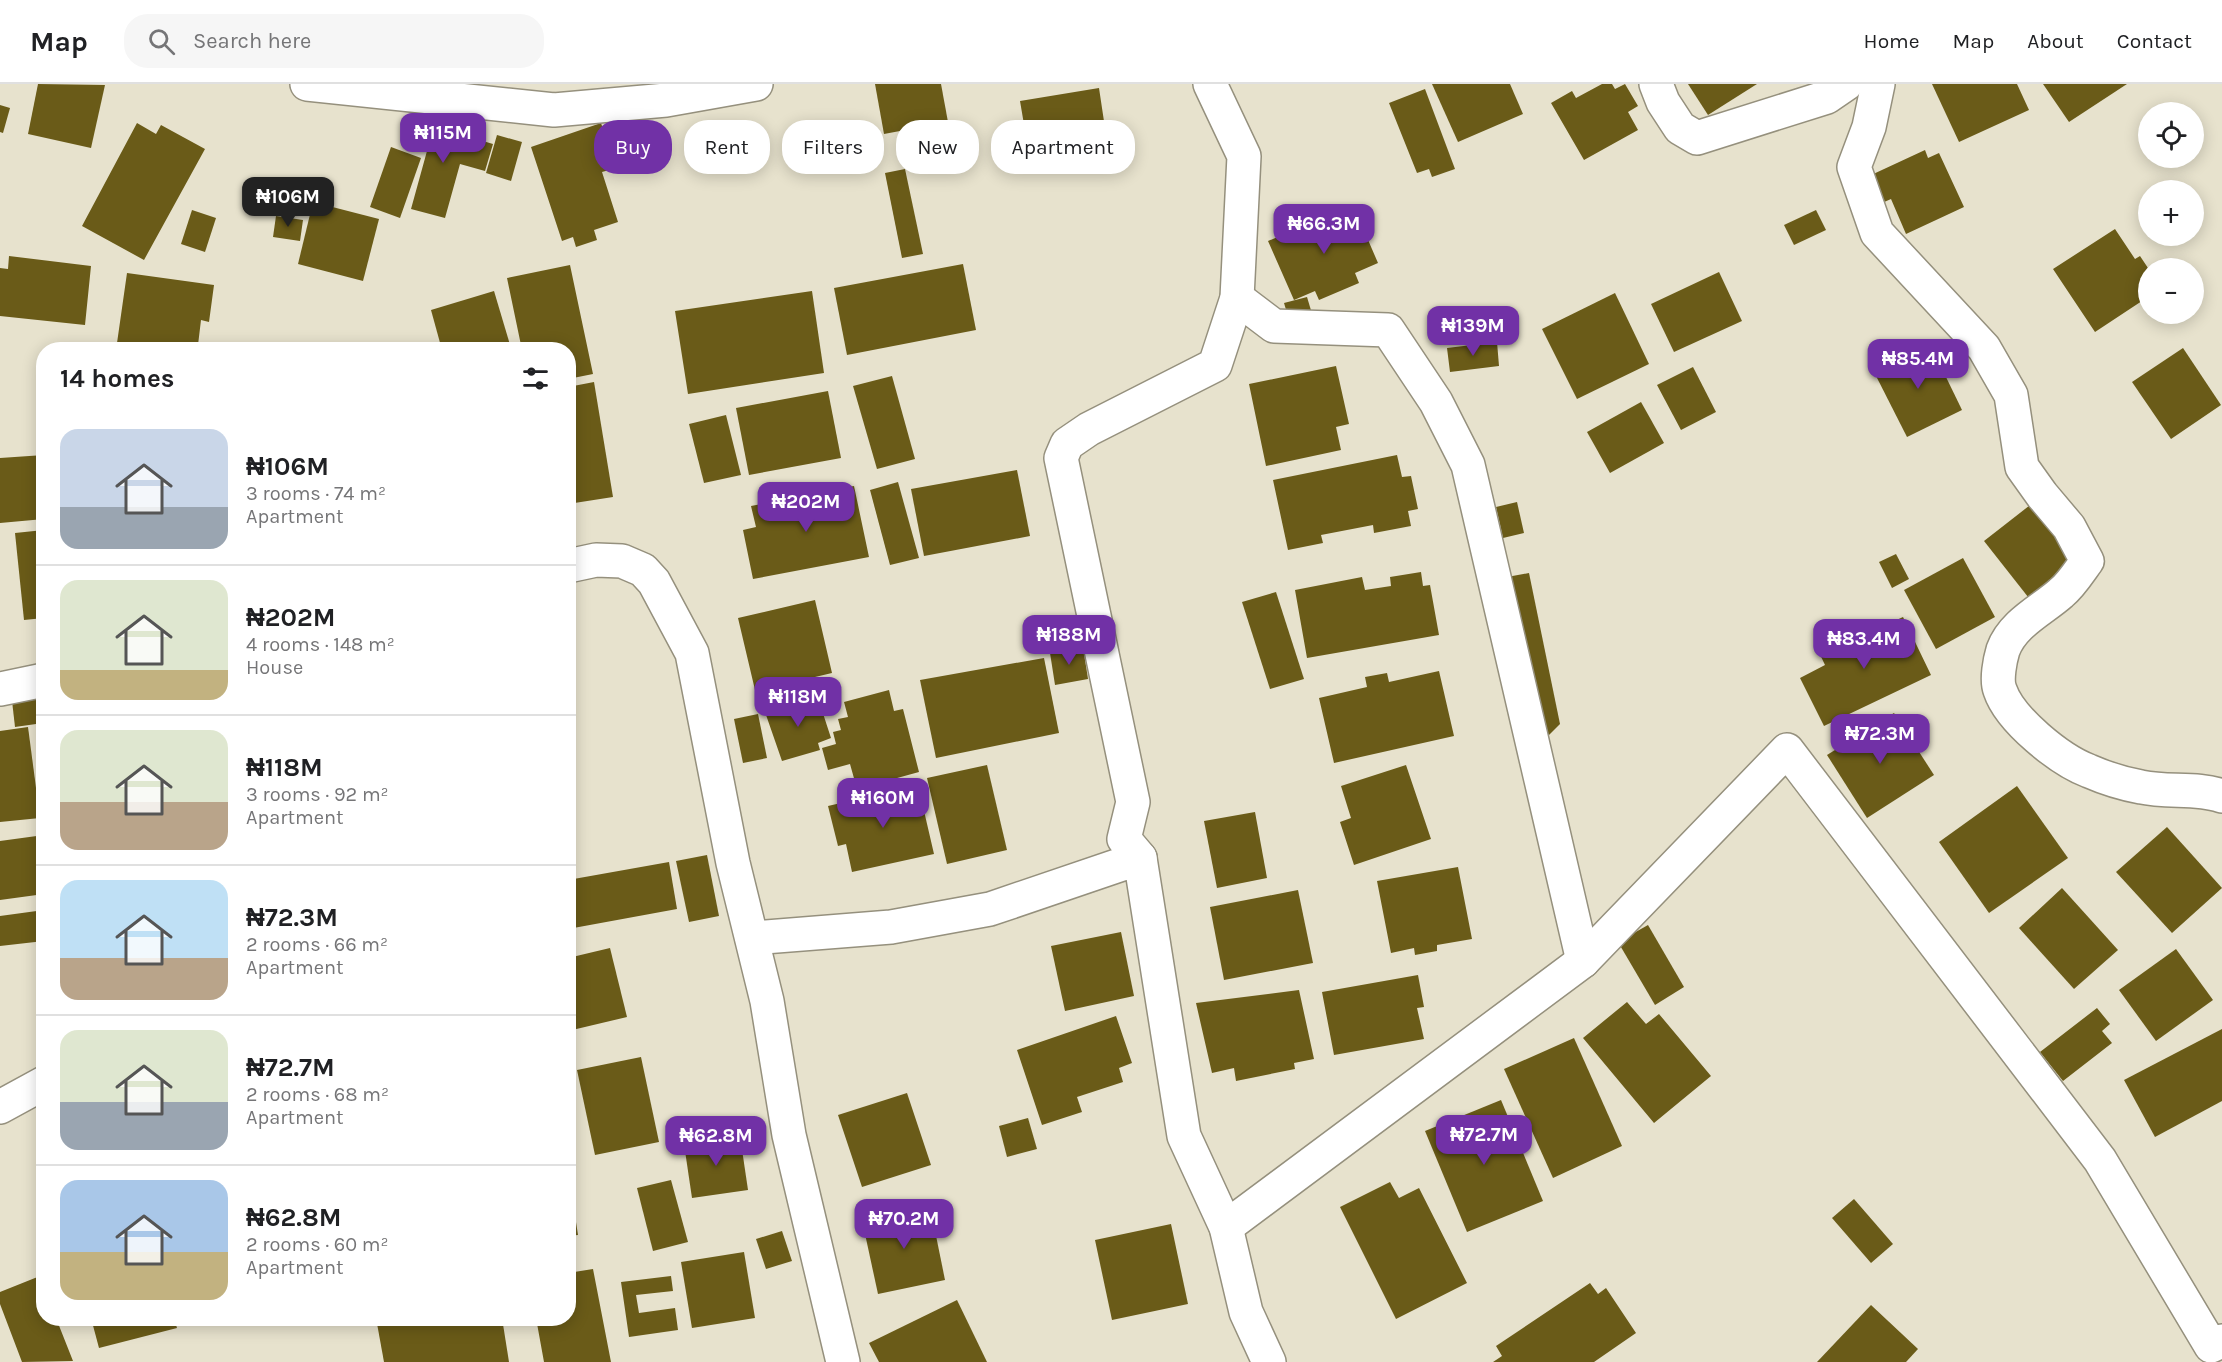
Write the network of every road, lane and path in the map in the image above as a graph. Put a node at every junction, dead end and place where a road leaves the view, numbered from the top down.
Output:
1 (307, 84) edge
2 (756, 84) edge
3 (1210, 84) edge
4 (1656, 84) edge
5 (1846, 84) edge
6 (1878, 84) edge
7 (1237, 298) junction
8 (576, 564) edge
9 (36, 682) edge
10 (0, 689) edge
11 (2222, 796) edge
12 (1140, 858) junction
13 (752, 938) junction
14 (1583, 961) junction
15 (36, 1087) edge
16 (0, 1107) edge
17 (1226, 1227) junction
18 (2222, 1341) edge
19 (843, 1362) edge
20 (1269, 1362) edge

1 - 2 street
3 - 7 street
4 - 5 street
6 - 11 street
7 - 12 street
7 - 14 street
8 - 13 street
9 - 10 street
12 - 13 street
12 - 17 street
13 - 19 street
14 - 17 street
14 - 18 street
15 - 16 street
17 - 20 street

